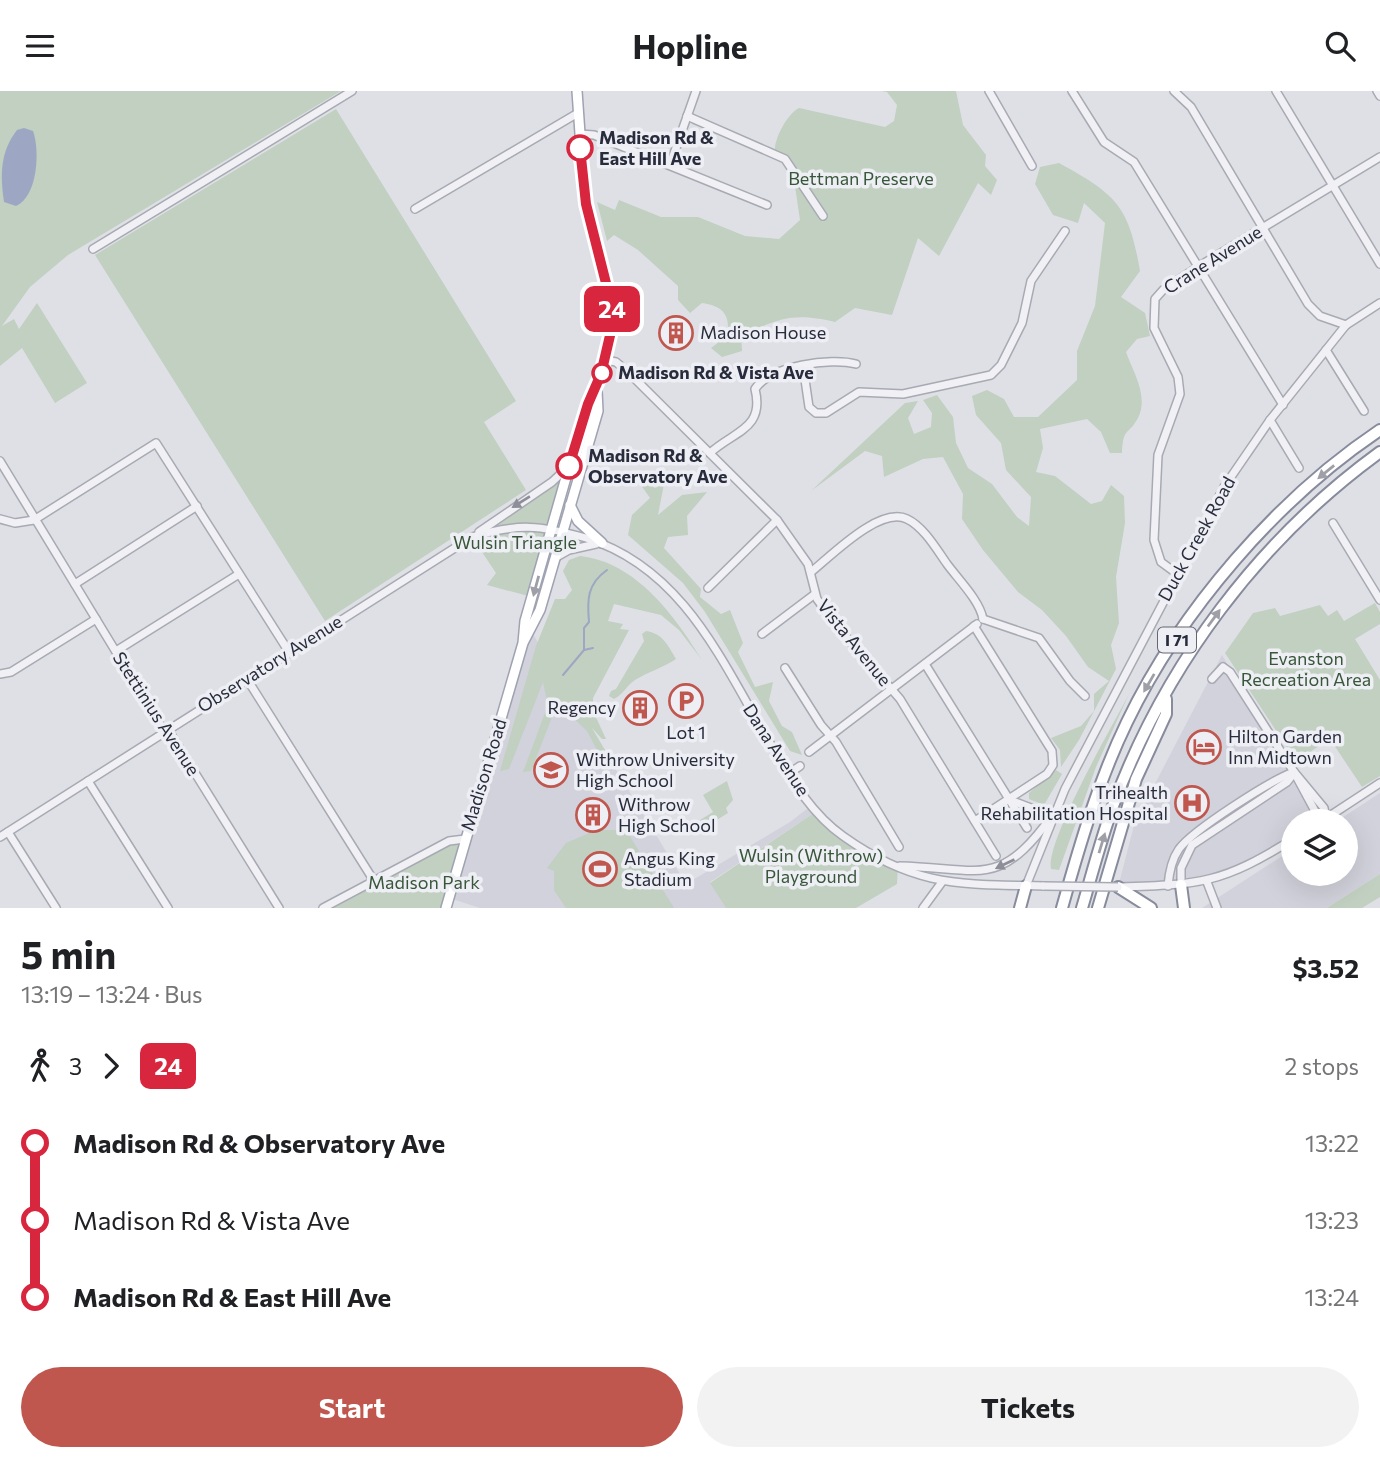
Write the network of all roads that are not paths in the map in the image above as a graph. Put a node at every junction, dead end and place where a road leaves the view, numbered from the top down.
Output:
1 (352, 91) edge
2 (577, 91) edge
3 (695, 91) edge
4 (989, 91) edge
5 (1072, 91) edge
6 (1174, 91) edge
7 (1276, 91) edge
8 (1377, 91) edge
9 (1380, 96) edge
10 (578, 113) junction
11 (687, 116) junction
12 (580, 134) junction
13 (1380, 157) edge
14 (670, 165) junction
15 (1032, 166) dead end
16 (1332, 185) junction
17 (766, 205) dead end
18 (415, 209) dead end
19 (823, 216) dead end
20 (1263, 228) junction
21 (1065, 231) dead end
22 (93, 249) dead end
23 (1380, 264) edge
24 (1197, 268) junction
25 (1380, 303) edge
26 (1346, 325) junction
27 (1326, 350) junction
28 (606, 360) junction
29 (856, 364) dead end
30 (803, 366) junction
31 (597, 388) junction
32 (1283, 405) junction
33 (1364, 411) dead end
34 (1270, 420) junction
35 (1380, 430) edge
36 (575, 446) junction
37 (1380, 452) edge
38 (710, 453) junction
39 (0, 461) edge
40 (569, 466) junction
41 (1299, 468) dead end
42 (570, 505) junction
43 (197, 506) junction
44 (0, 519) edge
45 (34, 520) junction
46 (777, 520) junction
47 (1333, 523) dead end
48 (551, 530) junction
49 (562, 531) junction
50 (472, 537) junction
51 (602, 543) junction
52 (555, 559) junction
53 (811, 572) junction
54 (1176, 573) junction
55 (239, 574) junction
56 (75, 584) junction
57 (708, 588) dead end
58 (815, 594) junction
59 (1380, 600) edge
60 (96, 619) junction
61 (983, 619) junction
62 (974, 626) junction
63 (762, 634) dead end
64 (523, 642) junction
65 (116, 651) junction
66 (289, 652) junction
67 (925, 664) junction
68 (785, 668) dead end
69 (0, 674) edge
70 (247, 679) junction
71 (1212, 679) dead end
72 (892, 690) junction
73 (1086, 696) dead end
74 (1166, 696) junction
75 (166, 730) junction
76 (831, 736) junction
77 (809, 752) dead end
78 (800, 766) dead end
79 (1294, 772) junction
80 (788, 774) junction
81 (88, 781) junction
82 (1380, 783) edge
83 (1010, 800) junction
84 (1314, 809) edge
85 (1341, 809) edge
86 (1052, 816) junction
87 (975, 821) junction
88 (1027, 828) dead end
89 (8, 832) junction
90 (0, 837) edge
91 (465, 839) junction
92 (900, 847) dead end
93 (1281, 847) edge
94 (996, 856) dead end
95 (898, 866) junction
96 (374, 881) junction
97 (942, 882) junction
98 (1207, 882) junction
99 (1181, 885) junction
100 (1026, 886) junction
101 (1168, 886) junction
102 (1118, 887) junction
103 (56, 908) edge
104 (168, 908) edge
105 (279, 908) edge
106 (323, 908) edge
107 (446, 908) edge
108 (923, 908) edge
109 (1020, 908) edge
110 (1062, 908) edge
111 (1082, 908) edge
112 (1098, 908) edge
113 (1151, 908) edge
114 (1184, 908) edge
115 (1217, 908) edge

1 - 22 street
2 - 10 main road, Madison Road
3 - 11 street
4 - 15 street
5 - 24 street
6 - 20 street
7 - 16 street
8 - 9 street
10 - 12 main road, Madison Road
10 - 18 street
11 - 14 street
11 - 19 street
12 - 14 street
12 - 28 main road, Madison Road
13 - 16 street, Crane Avenue
14 - 17 street
16 - 20 street, Crane Avenue
16 - 23 street
20 - 24 street, Crane Avenue
20 - 26 street
21 - 30 street
24 - 32 street
24 - 54 street, Crane Avenue
25 - 26 street, Duck Creek Road
26 - 27 street, Duck Creek Road
27 - 32 street, Duck Creek Road
27 - 33 street
28 - 31 main road, Madison Road
28 - 38 street, Vista Avenue
29 - 30 street
30 - 38 street
31 - 36 main road, Madison Road
31 - 42 main road, Madison Road
32 - 34 street, Duck Creek Road
34 - 41 street
34 - 54 street, Duck Creek Road
35 -> 110 highway, I 71
36 - 40 main road, Madison Road
36 - 49 main road
74 -> 37 highway, I 71
38 - 46 street, Vista Avenue
39 - 45 street, Stettinius Avenue
40 - 48 main road, Madison Road
40 -> 50 street
42 - 49 main road, Madison Road
42 - 51 main road
43 - 45 street
43 - 55 street
43 - 56 street
44 - 45 street
45 - 56 street, Stettinius Avenue
46 - 53 street, Vista Avenue
46 - 57 street
47 - 59 street
48 - 49 street, Dana Avenue
48 - 50 street, Observatory Avenue
48 -> 64 main road, Madison Road
49 - 51 street, Dana Avenue
49 - 52 main road, Madison Road
50 - 66 street, Observatory Avenue
51 - 52 street
51 - 80 street, Dana Avenue
52 - 64 main road, Madison Road
53 - 58 street, Vista Avenue
53 - 61 street
54 - 86 street, Duck Creek Road
55 - 65 street
55 - 66 street
56 - 60 street, Stettinius Avenue
58 - 63 street
58 - 72 street, Vista Avenue
60 - 65 street, Stettinius Avenue
60 - 69 street
61 - 62 street
61 - 73 street
62 - 67 street
62 - 83 street
64 - 91 main road, Madison Road
65 - 75 street, Stettinius Avenue
66 - 70 street, Observatory Avenue
67 - 72 street
67 - 83 street
68 - 76 street
70 - 75 street, Observatory Avenue
70 - 96 street
71 - 79 street
72 - 76 street
72 - 87 street, Vista Avenue
111 -> 74 highway, I 71
74 - 112 highway
75 - 81 street, Observatory Avenue
75 - 105 street, Stettinius Avenue
76 - 77 street
76 - 92 street
78 - 80 street
79 - 84 street
79 - 99 street
79 - 101 street
80 - 95 street, Dana Avenue
81 - 89 street, Observatory Avenue
81 - 104 street
82 - 85 street
83 - 86 street
83 - 87 street
83 - 88 street
86 -> 95 street
86 - 100 street, Duck Creek Road
87 - 94 street, Vista Avenue
89 - 90 street, Observatory Avenue
89 - 103 street
91 - 96 street
91 - 107 main road, Madison Road
93 - 98 street, Dana Avenue
95 - 97 street, Dana Avenue
96 - 106 street
97 - 100 street, Dana Avenue
97 - 108 street
98 - 99 street, Dana Avenue
98 - 115 street
99 - 101 street, Dana Avenue
99 - 114 highway
100 - 102 street, Dana Avenue, bridge
100 - 109 highway
101 - 102 street, Dana Avenue
102 - 113 highway

